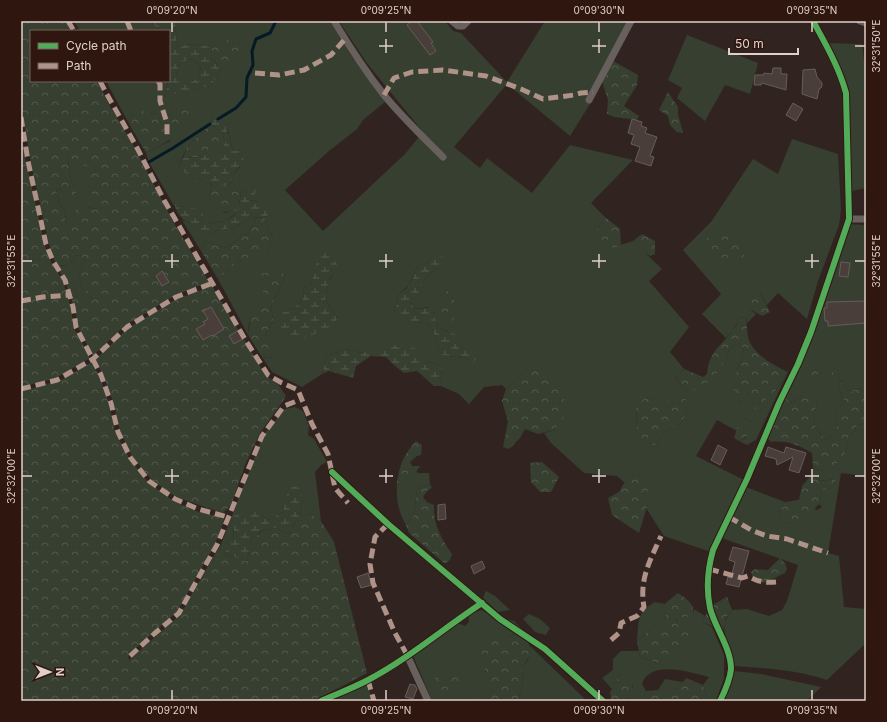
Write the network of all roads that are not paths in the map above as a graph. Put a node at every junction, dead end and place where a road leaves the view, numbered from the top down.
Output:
1 (334, 21) edge
2 (452, 21) edge
3 (468, 21) edge
4 (631, 21) edge
5 (813, 21) edge
6 (860, 21) edge
7 (866, 23) edge
8 (589, 100) dead end
9 (443, 157) dead end
10 (866, 219) edge
11 (849, 220) junction
12 (332, 472) dead end
13 (482, 603) junction
14 (408, 655) junction
15 (321, 701) edge
16 (428, 701) edge
17 (603, 701) edge
18 (720, 701) edge

1 - 9 street
2 - 3 street
4 - 8 street
5 - 11 street
6 - 7 street
10 - 11 street
11 - 18 street
12 - 13 street
13 - 14 street
13 - 17 street
14 - 15 street
14 - 16 street

